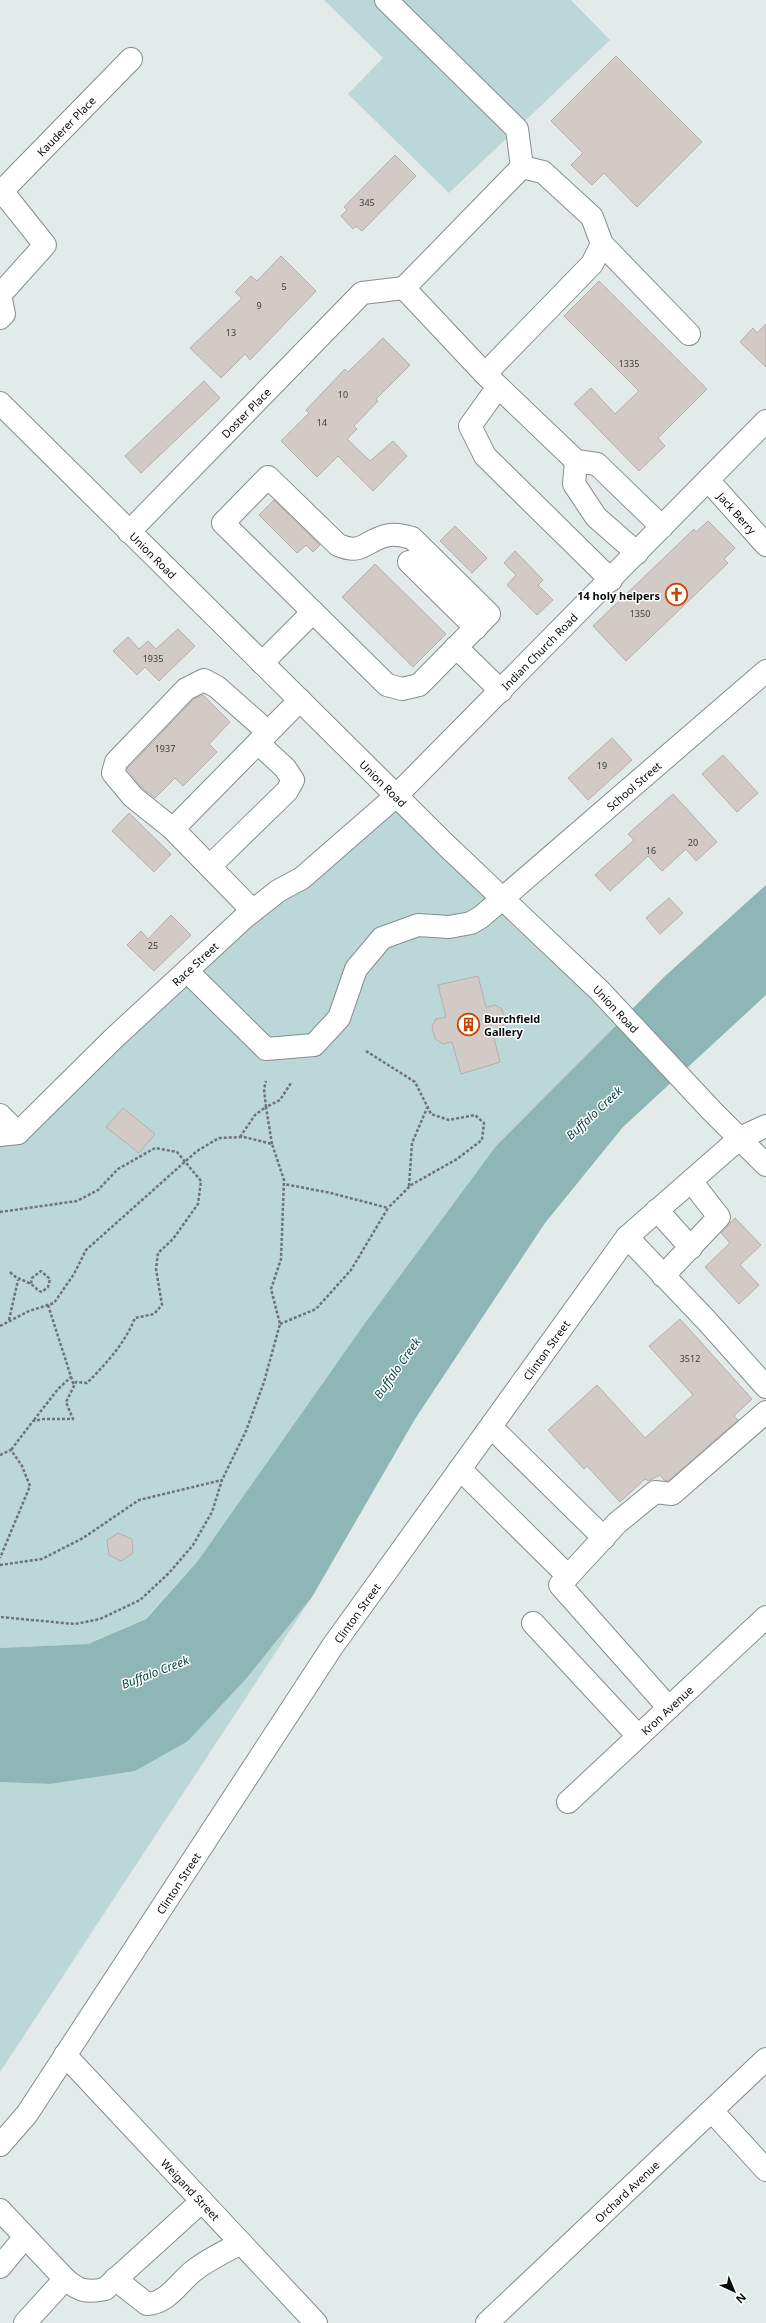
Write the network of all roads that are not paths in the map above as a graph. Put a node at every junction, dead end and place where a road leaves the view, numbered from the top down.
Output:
1 (386, 0) edge
2 (131, 59) dead end
3 (522, 167) junction
4 (1, 192) edge
5 (602, 244) junction
6 (404, 288) junction
7 (0, 318) edge
8 (689, 334) dead end
9 (491, 380) junction
10 (0, 403) edge
11 (766, 421) edge
12 (576, 461) junction
13 (708, 480) junction
14 (662, 527) junction
15 (129, 532) junction
16 (766, 545) edge
17 (636, 554) junction
18 (409, 562) dead end
19 (610, 580) junction
20 (313, 612) junction
21 (476, 628) junction
22 (456, 647) junction
23 (262, 663) junction
24 (766, 671) edge
25 (501, 691) junction
26 (300, 700) junction
27 (263, 738) junction
28 (396, 796) junction
29 (173, 829) junction
30 (210, 866) junction
31 (502, 900) junction
32 (253, 911) junction
33 (187, 971) junction
34 (0, 1115) edge
35 (766, 1126) edge
36 (9, 1134) edge
37 (740, 1138) junction
38 (766, 1165) edge
39 (691, 1181) junction
40 (657, 1210) junction
41 (627, 1237) junction
42 (691, 1248) junction
43 (662, 1276) junction
44 (766, 1387) edge
45 (766, 1412) edge
46 (490, 1427) junction
47 (460, 1469) junction
48 (604, 1538) junction
49 (564, 1581) junction
50 (766, 1617) edge
51 (533, 1624) dead end
52 (669, 1708) junction
53 (638, 1736) junction
54 (568, 1802) dead end
55 (65, 2055) junction
56 (766, 2059) edge
57 (712, 2111) junction
58 (0, 2146) edge
59 (766, 2170) edge
60 (202, 2201) junction
61 (0, 2210) edge
62 (25, 2237) junction
63 (241, 2242) junction
64 (0, 2267) edge
65 (65, 2279) junction
66 (115, 2279) junction
67 (25, 2323) edge
68 (316, 2323) edge
69 (487, 2323) edge

1 - 3 street
2 - 4 street, Kauderer Place
3 - 5 street
3 - 6 street
4 - 7 street
5 - 8 street
5 - 9 street
6 - 9 street
6 - 15 street, Doster Place
9 - 12 street
9 - 19 street
10 - 15 street, Union Road
11 - 13 street, Indian Church Road
12 - 14 street
12 - 17 street
13 - 14 street, Indian Church Road
13 - 16 street, Jack Berry
14 - 17 street, Indian Church Road
15 - 23 street, Union Road
17 - 19 street, Indian Church Road
18 - 21 street
19 - 25 street, Indian Church Road
20 - 21 street
20 - 22 street
20 - 23 street
21 - 22 street
22 - 25 street
23 - 26 street, Union Road
24 - 31 street, School Street
25 - 28 street, Indian Church Road
26 - 27 street
26 - 28 street, Union Road
27 - 29 street
27 - 29 street
27 - 30 street
28 - 31 street, Union Road
28 - 32 street, Race Street
29 - 30 street
30 - 32 street
31 - 33 street, School Street
31 - 37 street, Union Road
32 - 33 street, Race Street
33 - 36 street, Race Street
34 - 36 street
35 - 37 street, Clinton Street
37 - 38 street, Union Road
37 - 39 street, Clinton Street
39 - 40 street, Clinton Street
39 - 42 street
40 - 41 street, Clinton Street
40 - 42 street
41 - 43 street
41 - 46 street, Clinton Street
42 - 43 street
43 - 44 street
45 - 48 street
46 - 47 street, Clinton Street
46 - 48 street
47 - 49 street
47 - 55 street, Clinton Street
48 - 49 street
49 - 52 street
50 - 52 street, Kron Avenue
51 - 53 street
52 - 53 street, Kron Avenue
53 - 54 street, Kron Avenue
55 - 58 street, Clinton Street
55 - 60 street, Weigand Street
56 - 57 street, Orchard Avenue
57 - 59 street
57 - 69 street, Orchard Avenue
60 - 63 street, Weigand Street
60 - 66 street
61 - 62 street
62 - 64 street
62 - 65 street
63 - 66 street
63 - 68 street, Weigand Street
65 - 66 street
65 - 67 street

